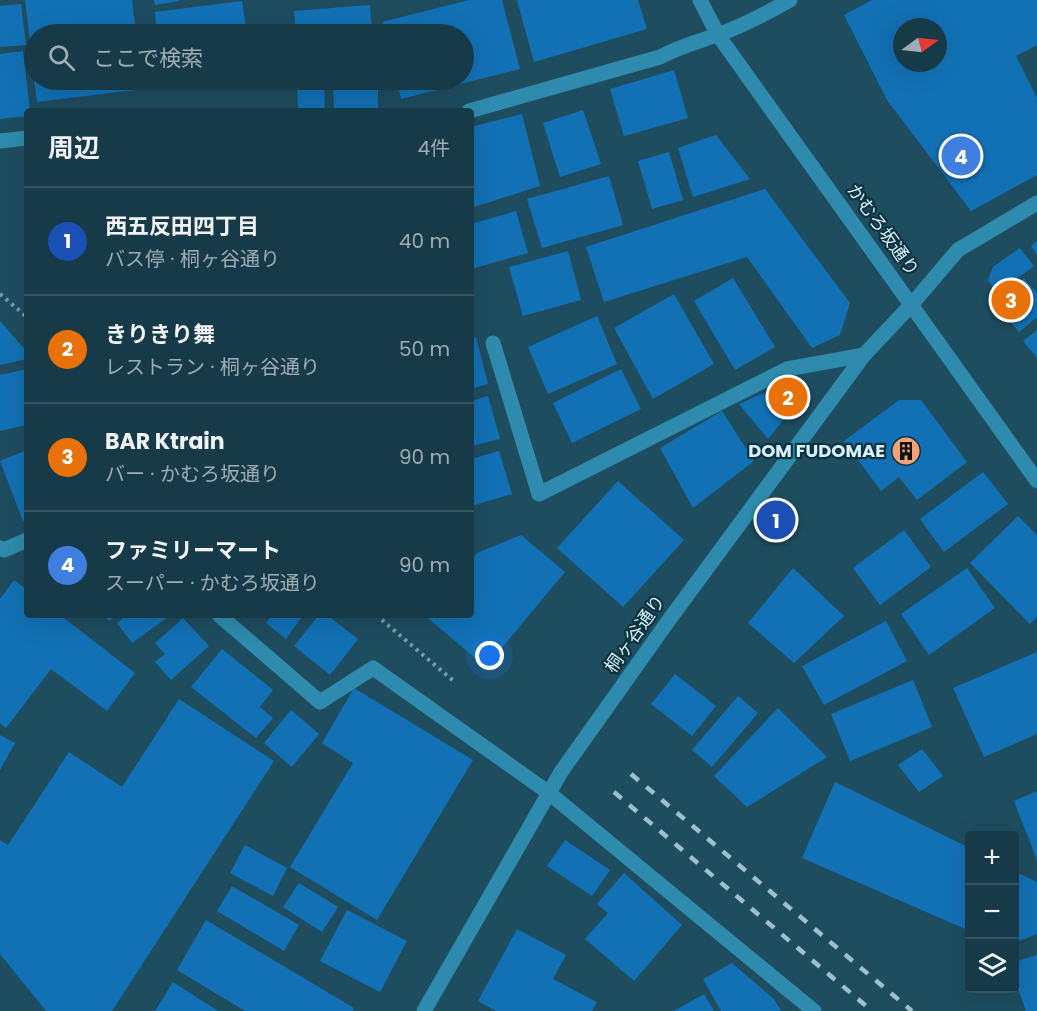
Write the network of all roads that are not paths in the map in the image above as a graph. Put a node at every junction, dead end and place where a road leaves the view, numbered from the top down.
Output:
1 (700, 0) edge
2 (790, 0) edge
3 (718, 34) junction
4 (474, 110) edge
5 (24, 138) edge
6 (0, 141) edge
7 (1037, 203) edge
8 (912, 304) junction
9 (493, 344) dead end
10 (864, 355) junction
11 (1037, 481) edge
12 (24, 541) edge
13 (0, 548) edge
14 (222, 618) edge
15 (549, 793) junction
16 (424, 1011) edge
17 (814, 1011) edge

1 - 3 street, かむろ坂通り
2 - 3 street
3 - 4 street
3 - 8 street, かむろ坂通り
5 - 6 street
7 - 8 street, 桐ヶ谷通り
8 - 10 street, 桐ヶ谷通り
8 - 11 street, かむろ坂通り
9 - 10 street
10 - 15 street, 桐ヶ谷通り
12 - 13 street
14 - 15 street
15 - 16 street, 桐ヶ谷通り
15 - 17 street

